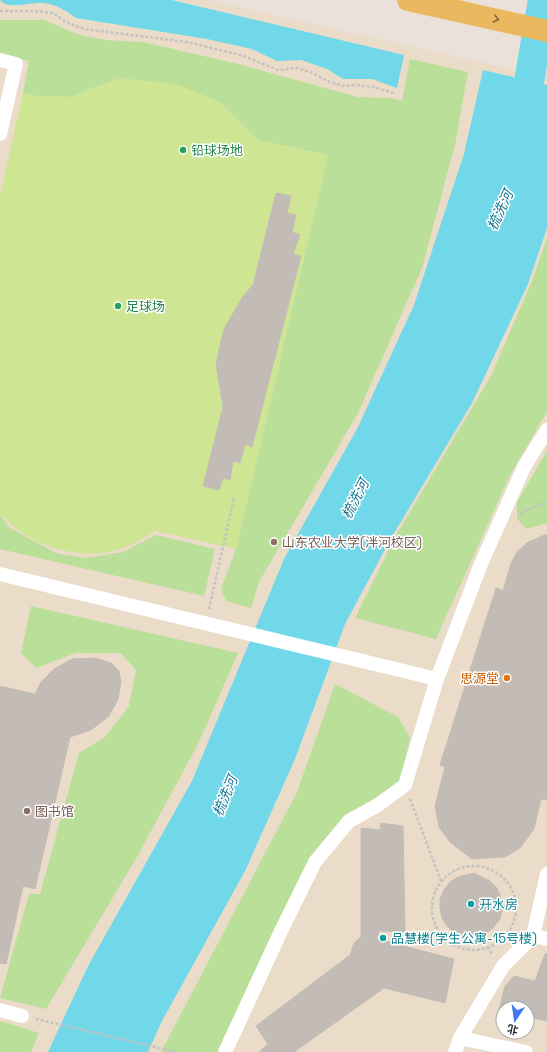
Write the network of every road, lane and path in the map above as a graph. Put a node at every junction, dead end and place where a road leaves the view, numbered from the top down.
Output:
1 (408, 0) edge
2 (0, 12) edge
3 (547, 31) edge
4 (0, 60) edge
5 (394, 92) dead end
6 (0, 134) edge
7 (547, 430) edge
8 (234, 498) dead end
9 (547, 501) edge
10 (500, 523) junction
11 (0, 574) edge
12 (206, 623) junction
13 (437, 679) junction
14 (405, 785) junction
15 (547, 874) edge
16 (441, 881) junction
17 (533, 936) junction
18 (547, 939) edge
19 (0, 1010) edge
20 (22, 1016) joint
21 (460, 1038) junction
22 (176, 1052) edge
23 (225, 1052) edge
24 (455, 1052) edge
25 (526, 1052) edge

1 -> 3 main road
2 - 5 path
4 - 6 street
7 - 10 street
8 - 12 path
9 - 10 path
10 - 13 street
11 - 12 street
12 - 13 street
13 - 14 street
14 - 16 path
14 - 23 street
15 - 17 street
16 - 16 path
17 - 18 street
17 - 21 street
19 - 20 street
20 - 22 path
21 - 24 street
21 - 25 street

